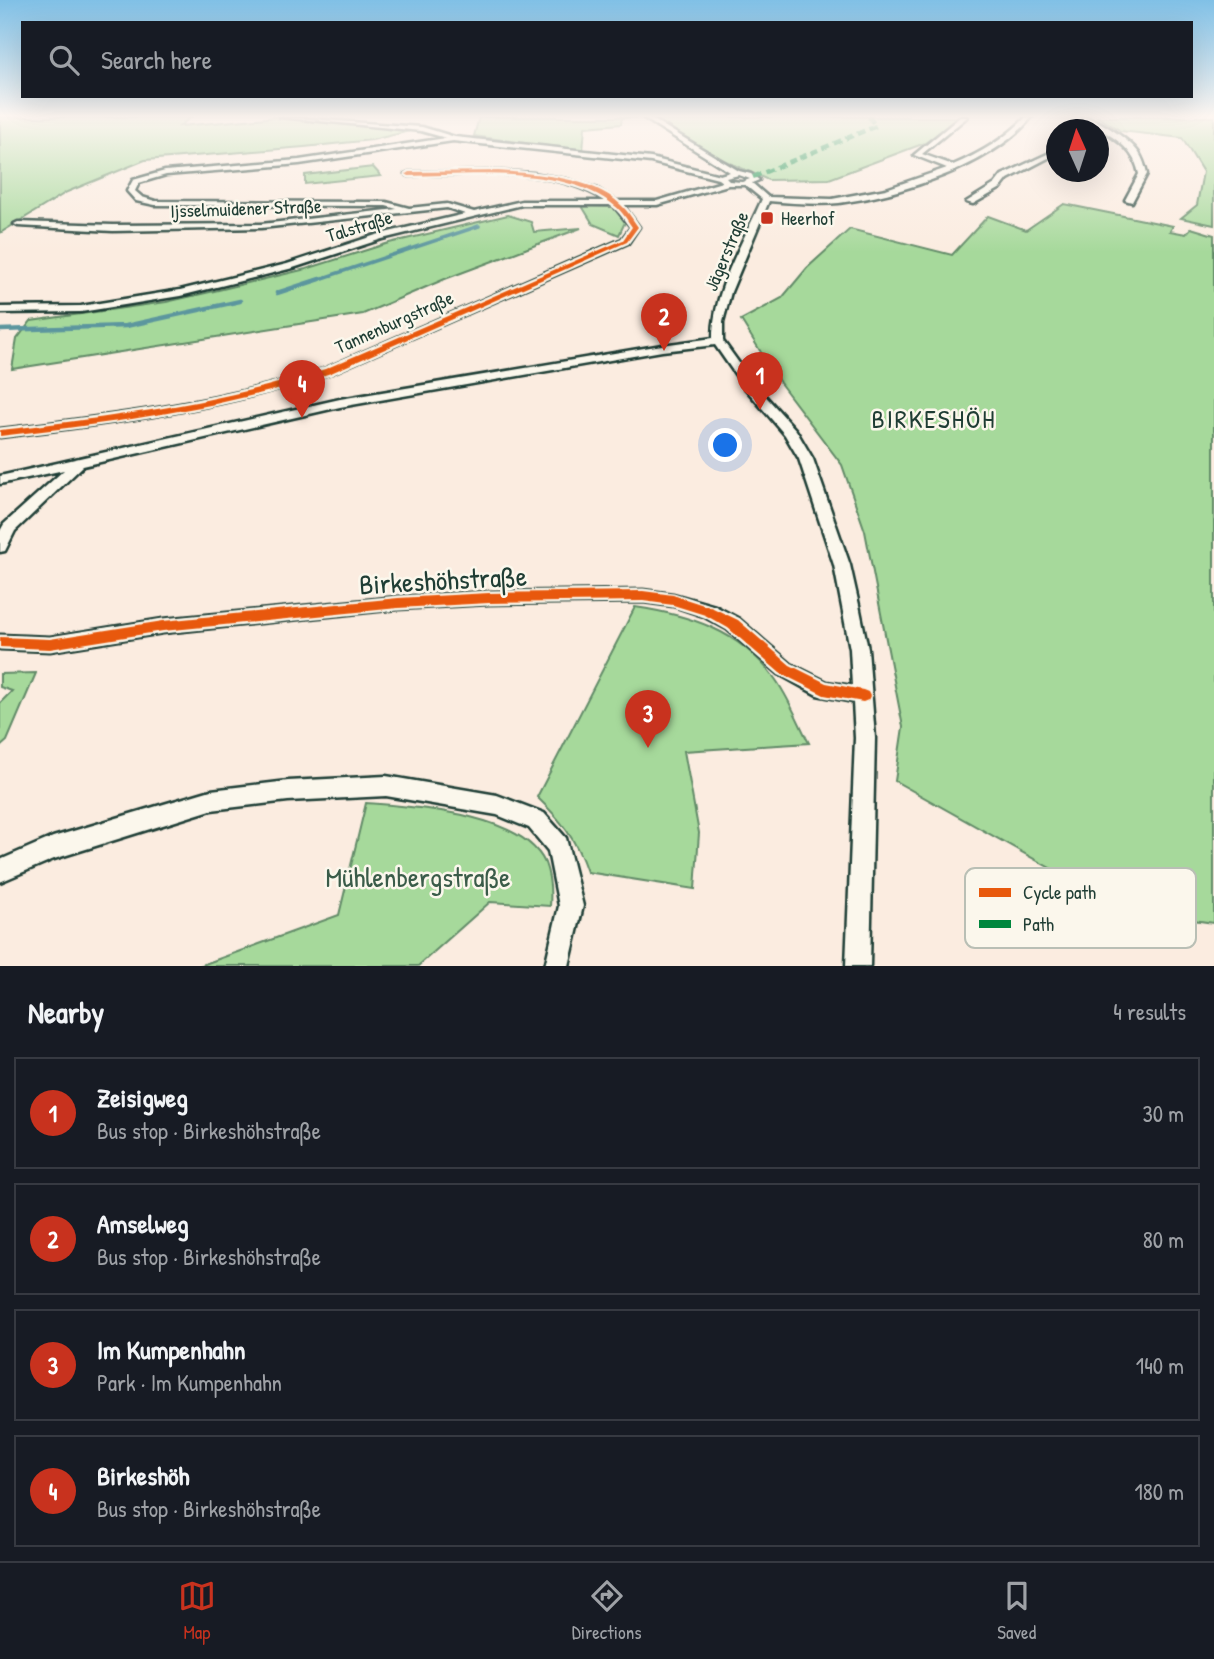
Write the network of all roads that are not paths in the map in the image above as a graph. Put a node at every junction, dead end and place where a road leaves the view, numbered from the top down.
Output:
1 (298, 162) edge
2 (659, 162) edge
3 (719, 162) edge
4 (937, 162) edge
5 (961, 162) edge
6 (1039, 162) edge
7 (1140, 162) edge
8 (951, 167) junction
9 (737, 173) junction
10 (408, 174) dead end
11 (725, 180) junction
12 (748, 184) junction
13 (766, 199) junction
14 (1129, 200) dead end
15 (970, 202) dead end
16 (620, 204) junction
17 (406, 209) junction
18 (473, 214) junction
19 (18, 224) dead end
20 (0, 310) edge
21 (718, 341) junction
22 (0, 433) edge
23 (77, 465) junction
24 (0, 480) edge
25 (0, 547) edge
26 (0, 642) edge
27 (863, 696) junction
28 (0, 871) edge
29 (557, 966) edge
30 (858, 966) edge

1 - 17 street
2 - 11 street
3 - 9 street
4 - 8 street
5 - 8 street
6 - 15 street
7 - 14 street
8 - 13 street
9 - 11 street, Talstraße
9 - 12 street, Jägerstraße
10 - 16 street
11 - 12 street
11 - 16 street, Talstraße
12 - 13 street, Jägerstraße
13 - 21 street, Jägerstraße
16 - 18 street, Talstraße
16 - 22 street, Tannenburgstraße
17 - 18 street, Ijsselmuidener Straße
17 - 19 street, Ijsselmuidener Straße
18 - 20 street, Talstraße
21 - 23 street
21 - 27 street
23 - 24 street
23 - 25 street
26 - 27 street, Birkeshöhstraße
27 - 30 street
28 - 29 street

